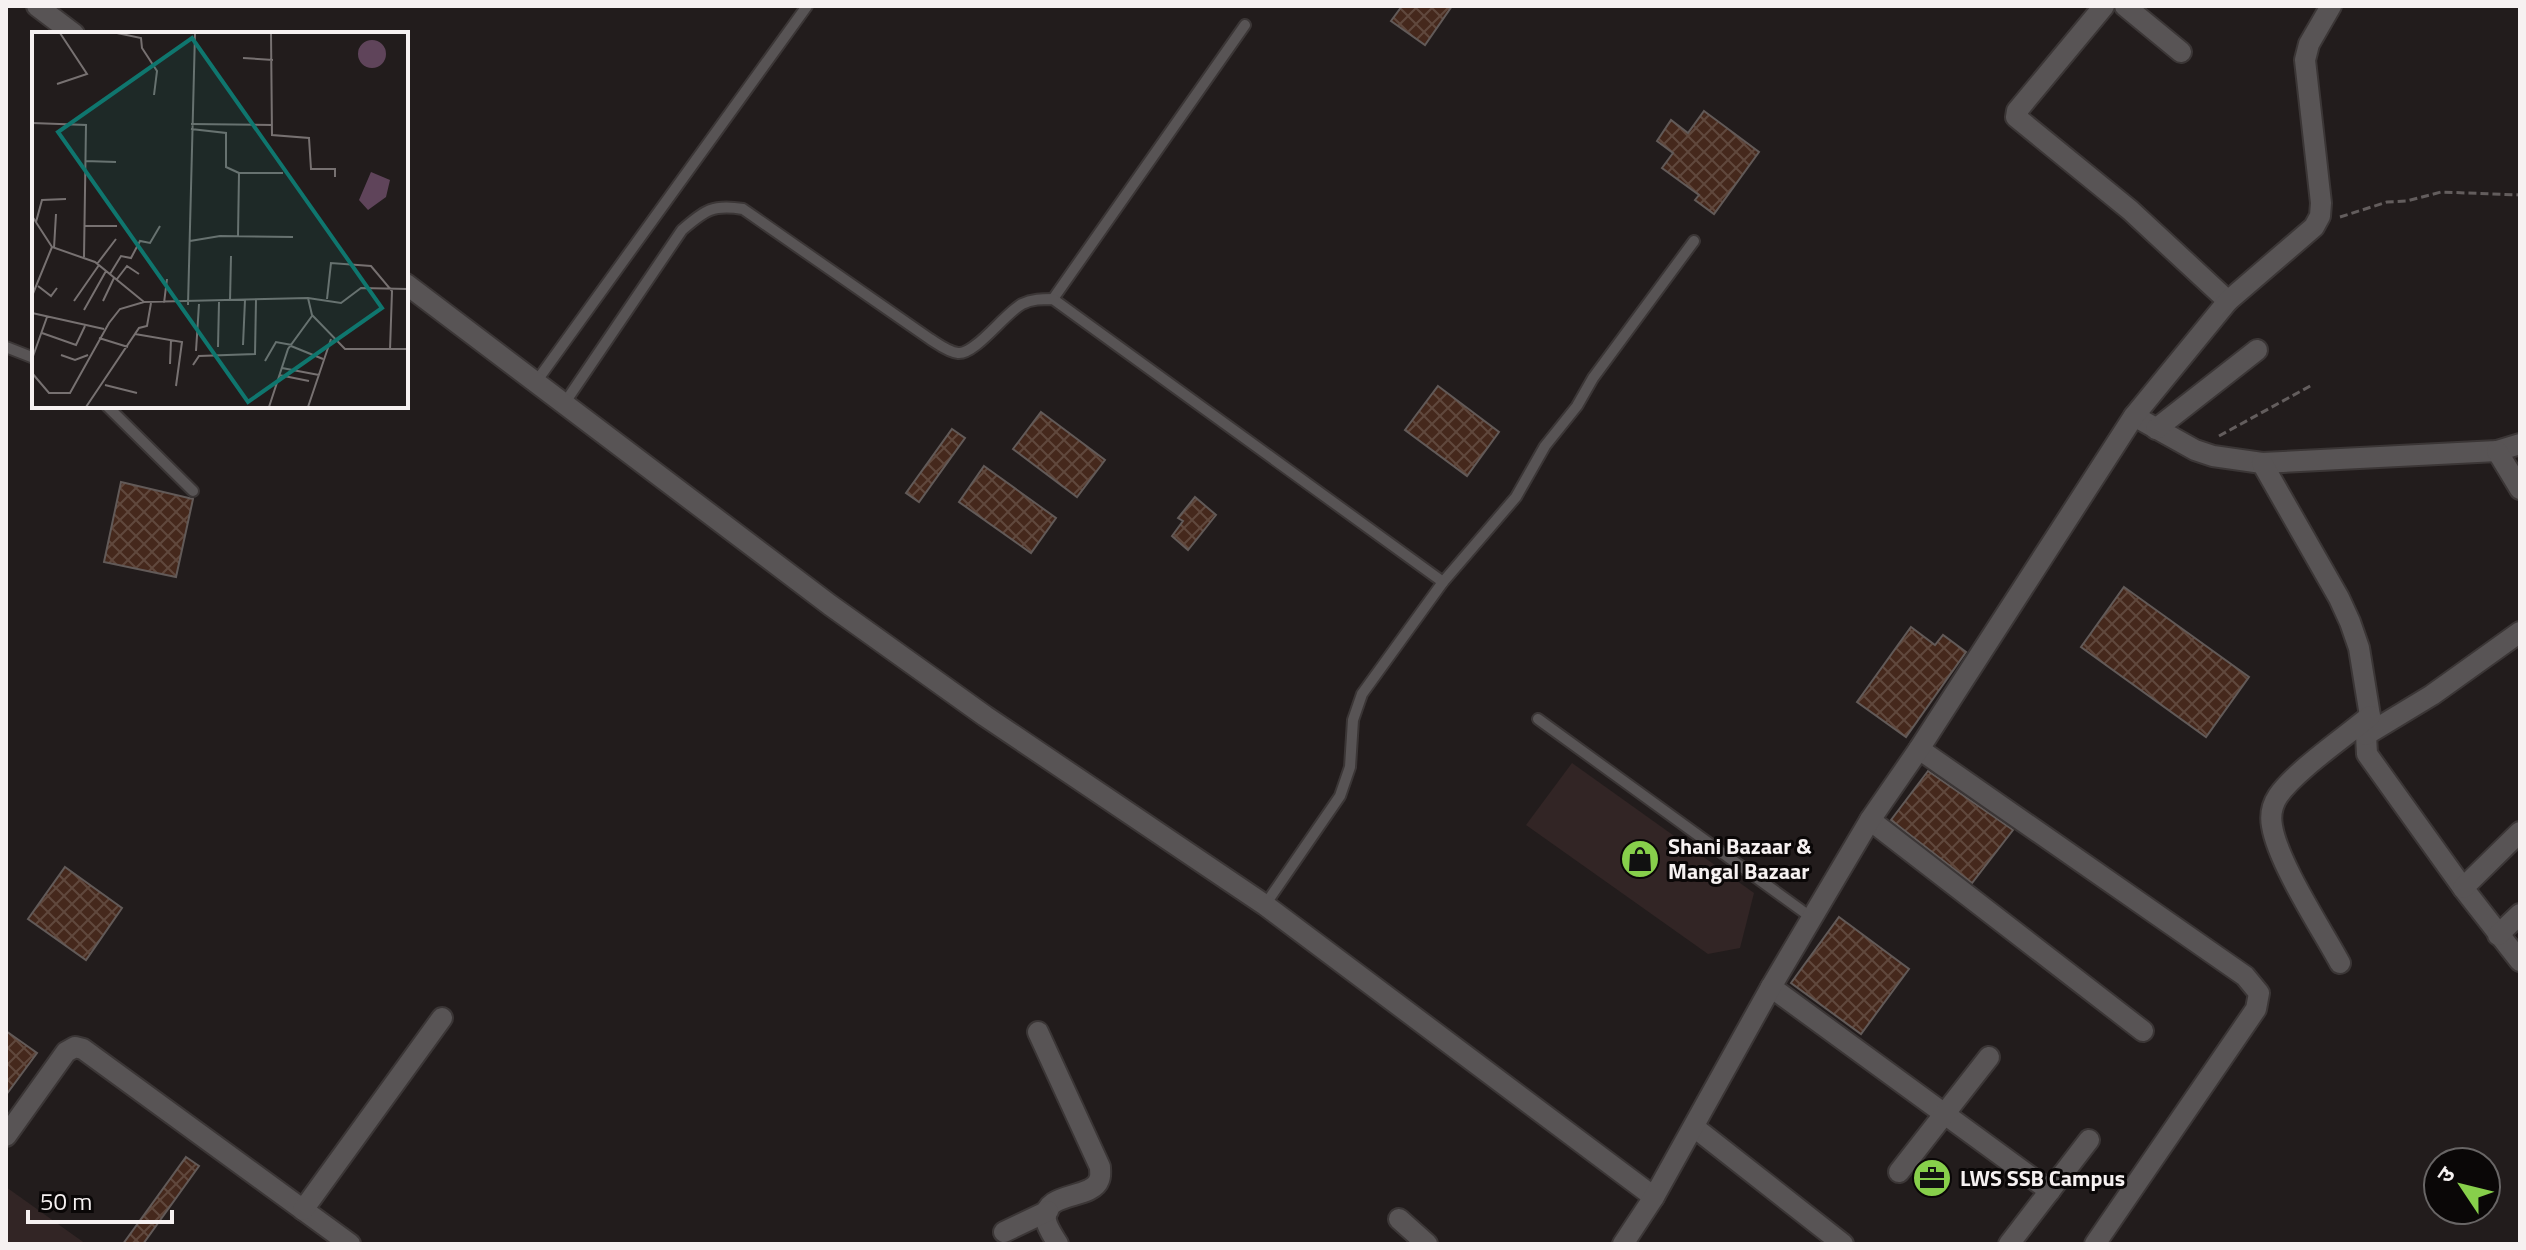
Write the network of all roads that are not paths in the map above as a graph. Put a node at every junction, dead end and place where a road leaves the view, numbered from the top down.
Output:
1 (37, 6) edge
2 (807, 6) edge
3 (2104, 6) edge
4 (2125, 6) edge
5 (2331, 6) edge
6 (1245, 25) dead end
7 (71, 32) edge
8 (2181, 52) dead end
9 (1694, 241) dead end
10 (408, 286) edge
11 (1053, 299) junction
12 (2228, 301) junction
13 (6, 347) edge
14 (2257, 350) dead end
15 (32, 357) edge
16 (536, 382) junction
17 (564, 404) junction
18 (109, 408) edge
19 (2134, 416) junction
20 (2156, 429) junction
21 (2520, 444) edge
22 (2497, 451) junction
23 (2262, 463) junction
24 (2520, 489) edge
25 (193, 491) dead end
26 (1443, 582) junction
27 (2520, 632) edge
28 (1538, 719) dead end
29 (2368, 726) junction
30 (1919, 749) junction
31 (1870, 820) junction
32 (2520, 832) edge
33 (2463, 888) junction
34 (1265, 905) junction
35 (2520, 914) edge
36 (1812, 918) junction
37 (2498, 935) junction
38 (2520, 961) edge
39 (2340, 963) dead end
40 (1771, 987) junction
41 (442, 1018) dead end
42 (2143, 1031) dead end
43 (1038, 1032) dead end
44 (1989, 1057) dead end
45 (1944, 1114) junction
46 (1694, 1127) junction
47 (6, 1136) edge
48 (2089, 1140) dead end
49 (1899, 1172) dead end
50 (2050, 1191) junction
51 (1654, 1197) junction
52 (303, 1210) junction
53 (1048, 1211) junction
54 (1399, 1219) dead end
55 (1004, 1232) dead end
56 (350, 1244) edge
57 (1058, 1244) edge
58 (1427, 1244) edge
59 (1623, 1244) edge
60 (1843, 1244) edge
61 (2009, 1244) edge
62 (2095, 1244) edge

1 - 7 street
2 - 16 lane
3 - 12 street
4 - 8 street
5 - 12 street
6 - 11 lane
9 - 26 lane
10 - 16 street
11 - 17 lane
11 - 26 lane
12 - 19 street
13 - 15 lane
14 - 20 street
16 - 17 street
17 - 34 street
18 - 25 lane
19 - 20 street
19 - 30 street
20 - 23 street
21 - 22 street
22 - 23 street
22 - 24 street
23 - 29 street
26 - 34 lane
27 - 29 street
28 - 36 lane
29 - 33 street
29 - 39 street
30 - 31 street
30 - 62 street
31 - 36 street
31 - 42 street
32 - 33 street
33 - 37 street
34 - 51 street
35 - 37 street
36 - 40 street
37 - 38 street
40 - 45 street
40 - 46 street
41 - 52 street
43 - 53 street
44 - 45 street
45 - 49 street
45 - 50 street
46 - 51 street
46 - 60 street
47 - 52 street
48 - 50 street
50 - 61 street
51 - 59 street
52 - 56 street
53 - 55 street
53 - 57 street
54 - 58 street

